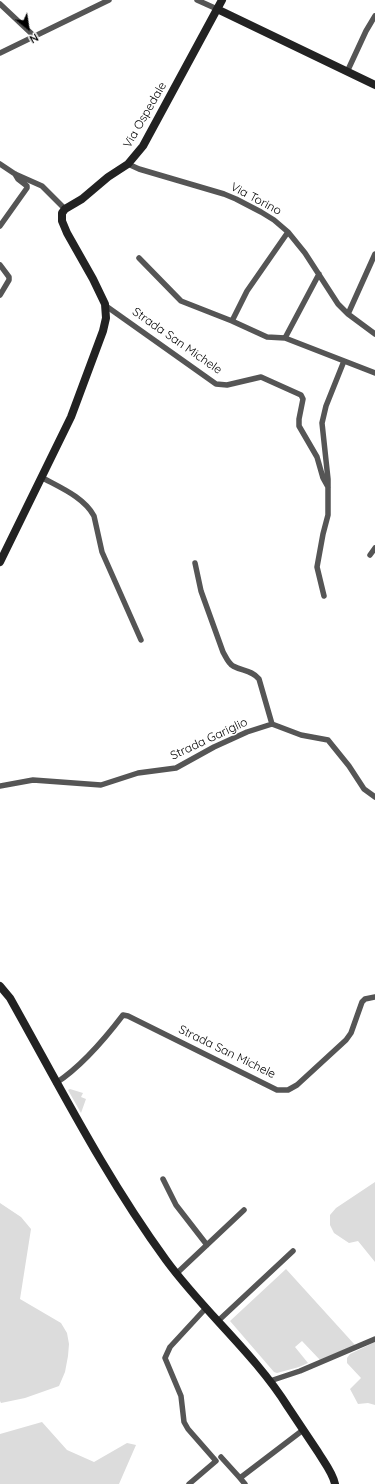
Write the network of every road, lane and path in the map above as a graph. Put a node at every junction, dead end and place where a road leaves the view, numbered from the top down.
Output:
1 (108, 0) edge
2 (198, 0) edge
3 (222, 0) edge
4 (0, 4) edge
5 (217, 9) junction
6 (375, 16) edge
7 (34, 36) junction
8 (0, 53) edge
9 (347, 72) junction
10 (375, 85) edge
11 (0, 164) edge
12 (128, 164) junction
13 (15, 174) junction
14 (65, 209) junction
15 (0, 226) edge
16 (288, 232) junction
17 (375, 254) edge
18 (139, 258) dead end
19 (0, 265) edge
20 (319, 274) junction
21 (0, 295) edge
22 (106, 306) junction
23 (348, 314) junction
24 (232, 321) junction
25 (375, 334) edge
26 (285, 338) junction
27 (344, 361) junction
28 (375, 373) edge
29 (41, 477) junction
30 (328, 487) junction
31 (375, 548) edge
32 (370, 555) dead end
33 (0, 562) edge
34 (195, 563) dead end
35 (324, 596) dead end
36 (141, 640) dead end
37 (272, 724) junction
38 (0, 786) edge
39 (375, 797) edge
40 (0, 986) edge
41 (375, 997) edge
42 (56, 1083) junction
43 (163, 1179) dead end
44 (244, 1210) dead end
45 (207, 1245) junction
46 (293, 1251) dead end
47 (176, 1274) junction
48 (206, 1308) junction
49 (218, 1322) junction
50 (375, 1339) edge
51 (270, 1381) junction
52 (303, 1430) junction
53 (221, 1457) dead end
54 (240, 1478) junction
55 (335, 1483) edge
56 (189, 1484) edge
57 (245, 1484) edge

1 - 7 street
2 - 5 street
3 - 5 street, Via Ospedale
4 - 7 street
5 - 9 street
5 - 12 street, Via Ospedale
6 - 9 street
7 - 8 street
9 - 10 street
11 - 13 street
12 - 14 street, Via Ospedale
12 - 16 street, Via Torino
13 - 14 street
13 - 15 street
14 - 22 street, Strada San Michele
16 - 20 street, Via Torino
16 - 24 street
17 - 23 street
18 - 24 street
19 - 21 street
20 - 23 street, Via Torino
20 - 26 street
22 - 29 street
22 - 30 street, Strada San Michele
23 - 25 street, Via Torino
24 - 26 street
26 - 27 street
27 - 28 street
27 - 30 street
29 - 33 street
29 - 36 street
30 - 35 street
31 - 32 street
34 - 37 street
37 - 38 street, Strada Gariglio
37 - 39 street
40 - 42 street
41 - 42 street, Strada San Michele
42 - 47 street
43 - 45 street
44 - 45 street
45 - 47 street
46 - 49 street
47 - 48 street
48 - 49 street
48 - 56 street
49 - 51 street
50 - 51 street
51 - 52 street
52 - 54 street
52 - 55 street
53 - 54 street
54 - 57 street

